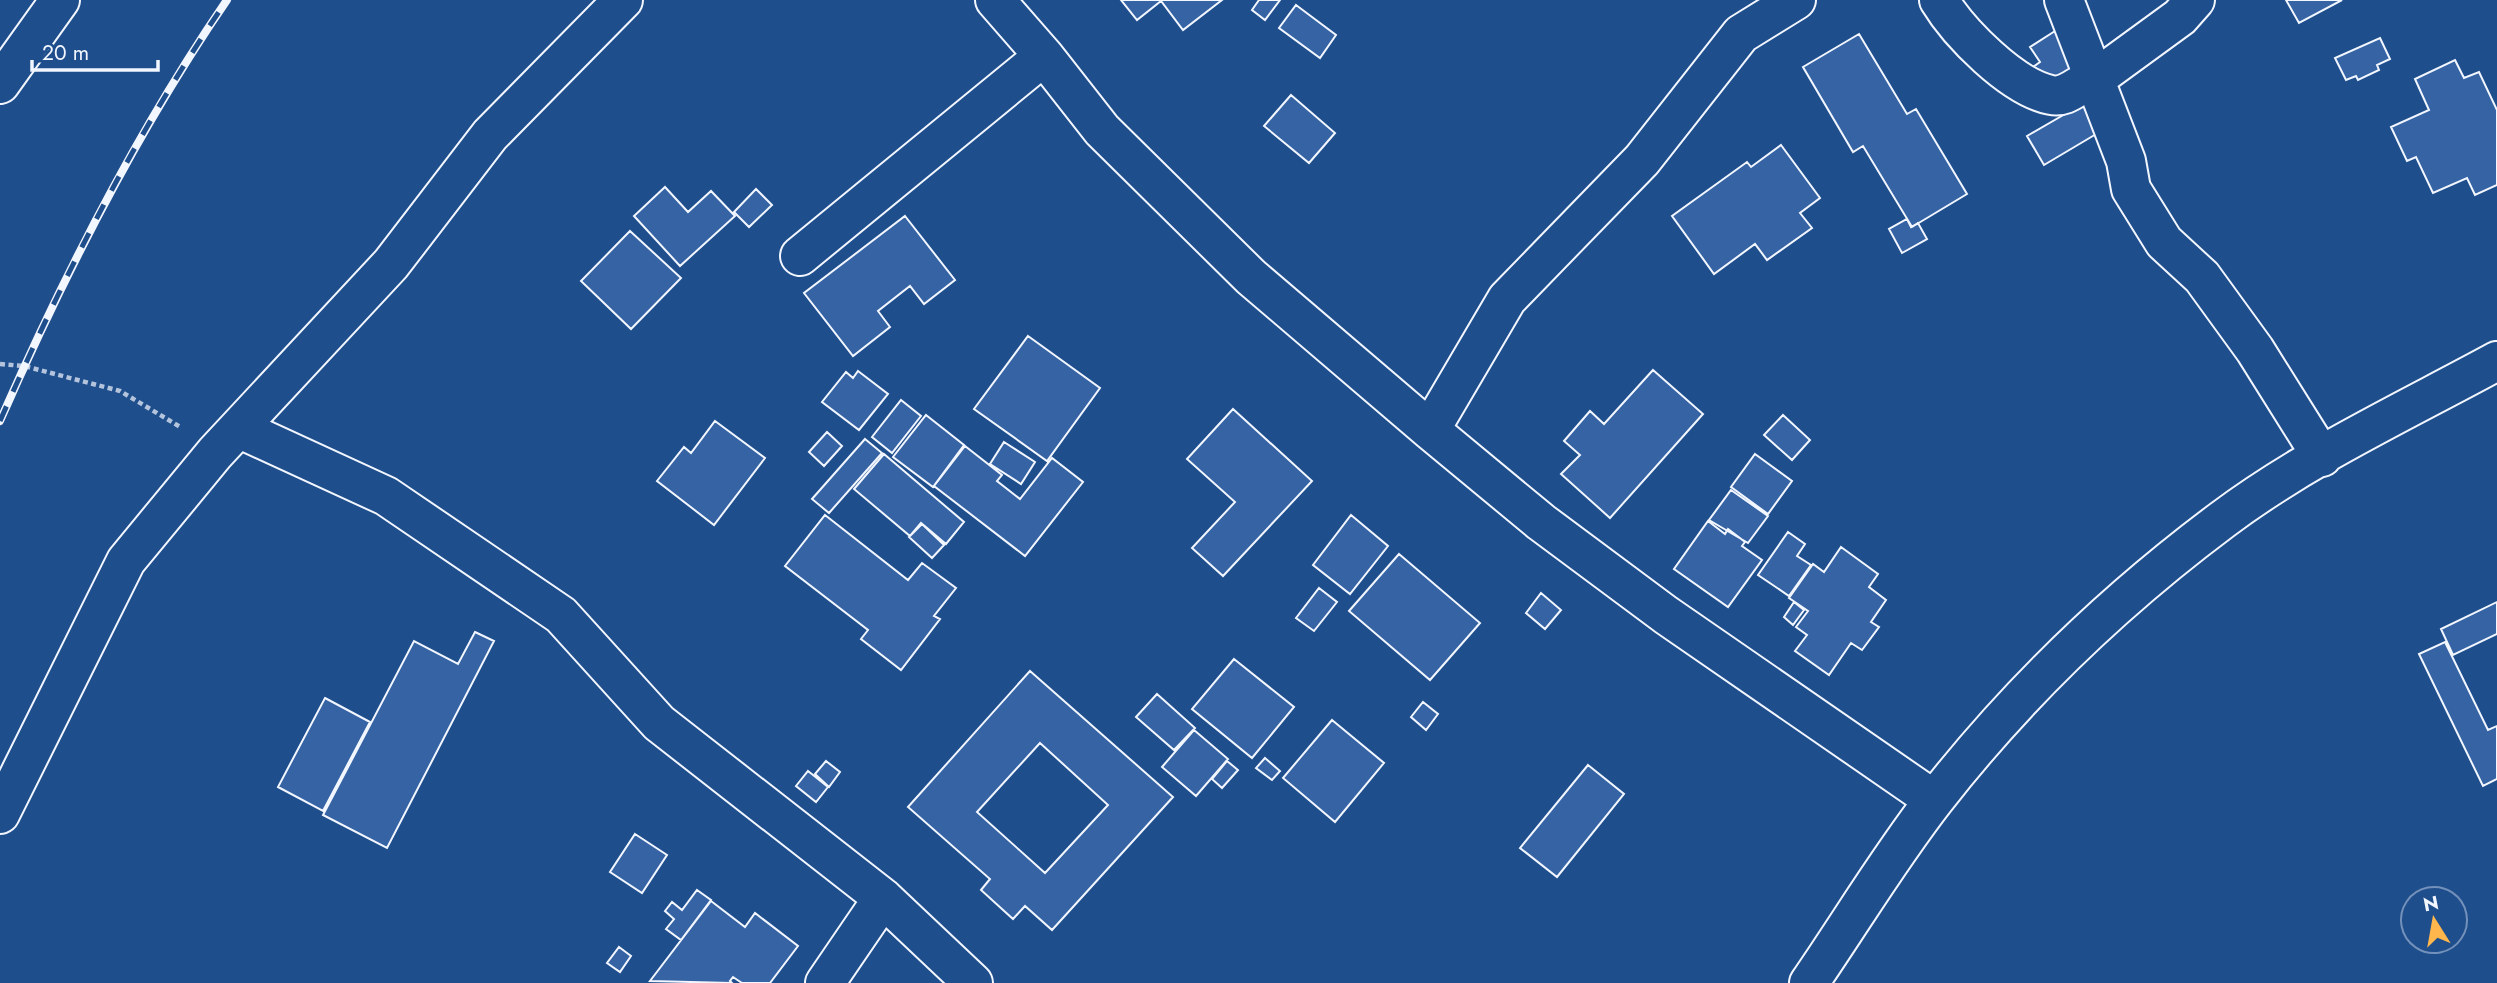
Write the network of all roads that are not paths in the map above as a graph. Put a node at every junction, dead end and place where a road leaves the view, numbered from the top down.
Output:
1 (60, 0) edge
2 (623, 0) edge
3 (995, 0) edge
4 (1796, 0) edge
5 (1939, 0) edge
6 (2064, 0) edge
7 (2195, 0) edge
8 (1044, 56) junction
9 (2095, 79) junction
10 (0, 84) edge
11 (800, 256) dead end
12 (2497, 361) edge
13 (1430, 430) junction
14 (228, 441) junction
15 (2322, 457) junction
16 (1934, 800) junction
17 (0, 814) edge
18 (883, 898) junction
19 (825, 983) edge
20 (973, 983) edge
21 (1809, 983) edge

1 - 10 street
2 - 14 street
3 - 8 street
4 - 13 street
5 - 9 street
6 - 9 street
7 - 9 street
8 - 11 street
8 - 13 street
9 - 15 street
12 - 15 street
13 - 16 street
14 - 17 street
14 - 18 street
15 - 16 street
16 - 21 street
18 - 19 street
18 - 20 street

